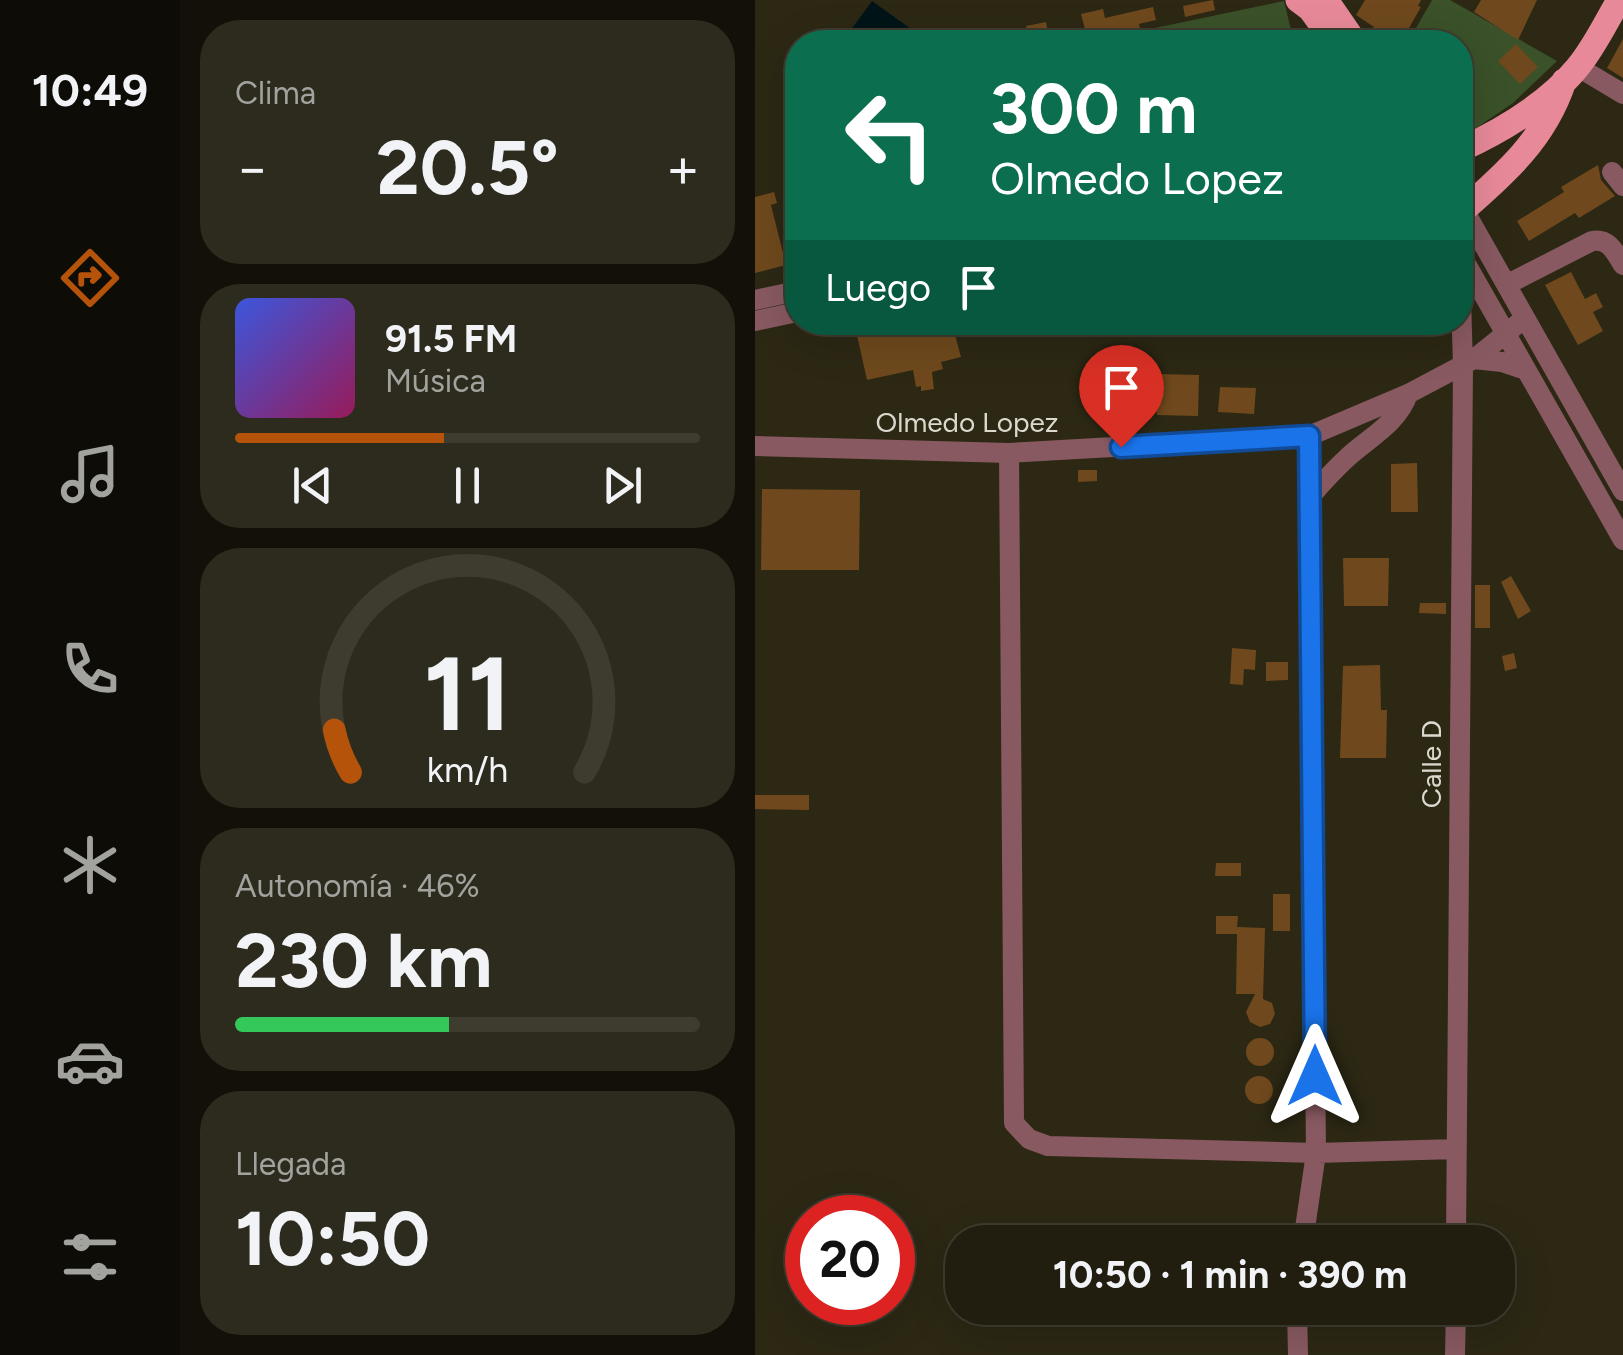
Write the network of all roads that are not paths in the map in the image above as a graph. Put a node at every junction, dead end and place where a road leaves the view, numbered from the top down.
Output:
1 (1297, 0) edge
2 (1619, 0) edge
3 (1332, 24) edge
4 (1571, 74) junction
5 (1623, 94) edge
6 (1473, 143) edge
7 (1473, 200) edge
8 (1473, 228) edge
9 (1623, 264) edge
10 (1473, 276) edge
11 (1508, 284) junction
12 (785, 294) edge
13 (755, 300) edge
14 (785, 315) edge
15 (1525, 318) junction
16 (755, 321) edge
17 (1505, 332) junction
18 (1466, 335) edge
19 (1469, 362) junction
20 (1527, 370) junction
21 (1408, 394) junction
22 (1309, 436) junction
23 (755, 446) edge
24 (1009, 454) junction
25 (1623, 491) edge
26 (1309, 498) junction
27 (1623, 540) edge
28 (1457, 1149) junction
29 (1316, 1153) junction
30 (1305, 1225) edge
31 (1456, 1225) edge
32 (1297, 1325) edge
33 (1455, 1325) edge
34 (1298, 1355) edge
35 (1455, 1355) edge

1 - 3 main road
2 - 4 main road
4 - 5 street
4 - 6 main road
4 - 7 main road
8 - 11 street
9 - 11 street
10 - 17 street
11 - 15 street
12 - 13 street
14 - 16 street
15 - 17 street
15 - 25 street
17 - 19 street
17 - 20 street
18 - 19 street, Calle D
19 - 20 street
19 - 21 street, Olmedo Lopez
19 - 28 street, Calle D
20 - 27 street
21 - 22 street, Olmedo Lopez
21 - 26 street
22 - 24 street, Olmedo Lopez
22 - 26 street
23 - 24 street, Olmedo Lopez
24 - 29 street
26 - 29 street
28 - 29 street
28 - 31 street, Calle D
29 - 30 street
32 - 34 street
33 - 35 street

